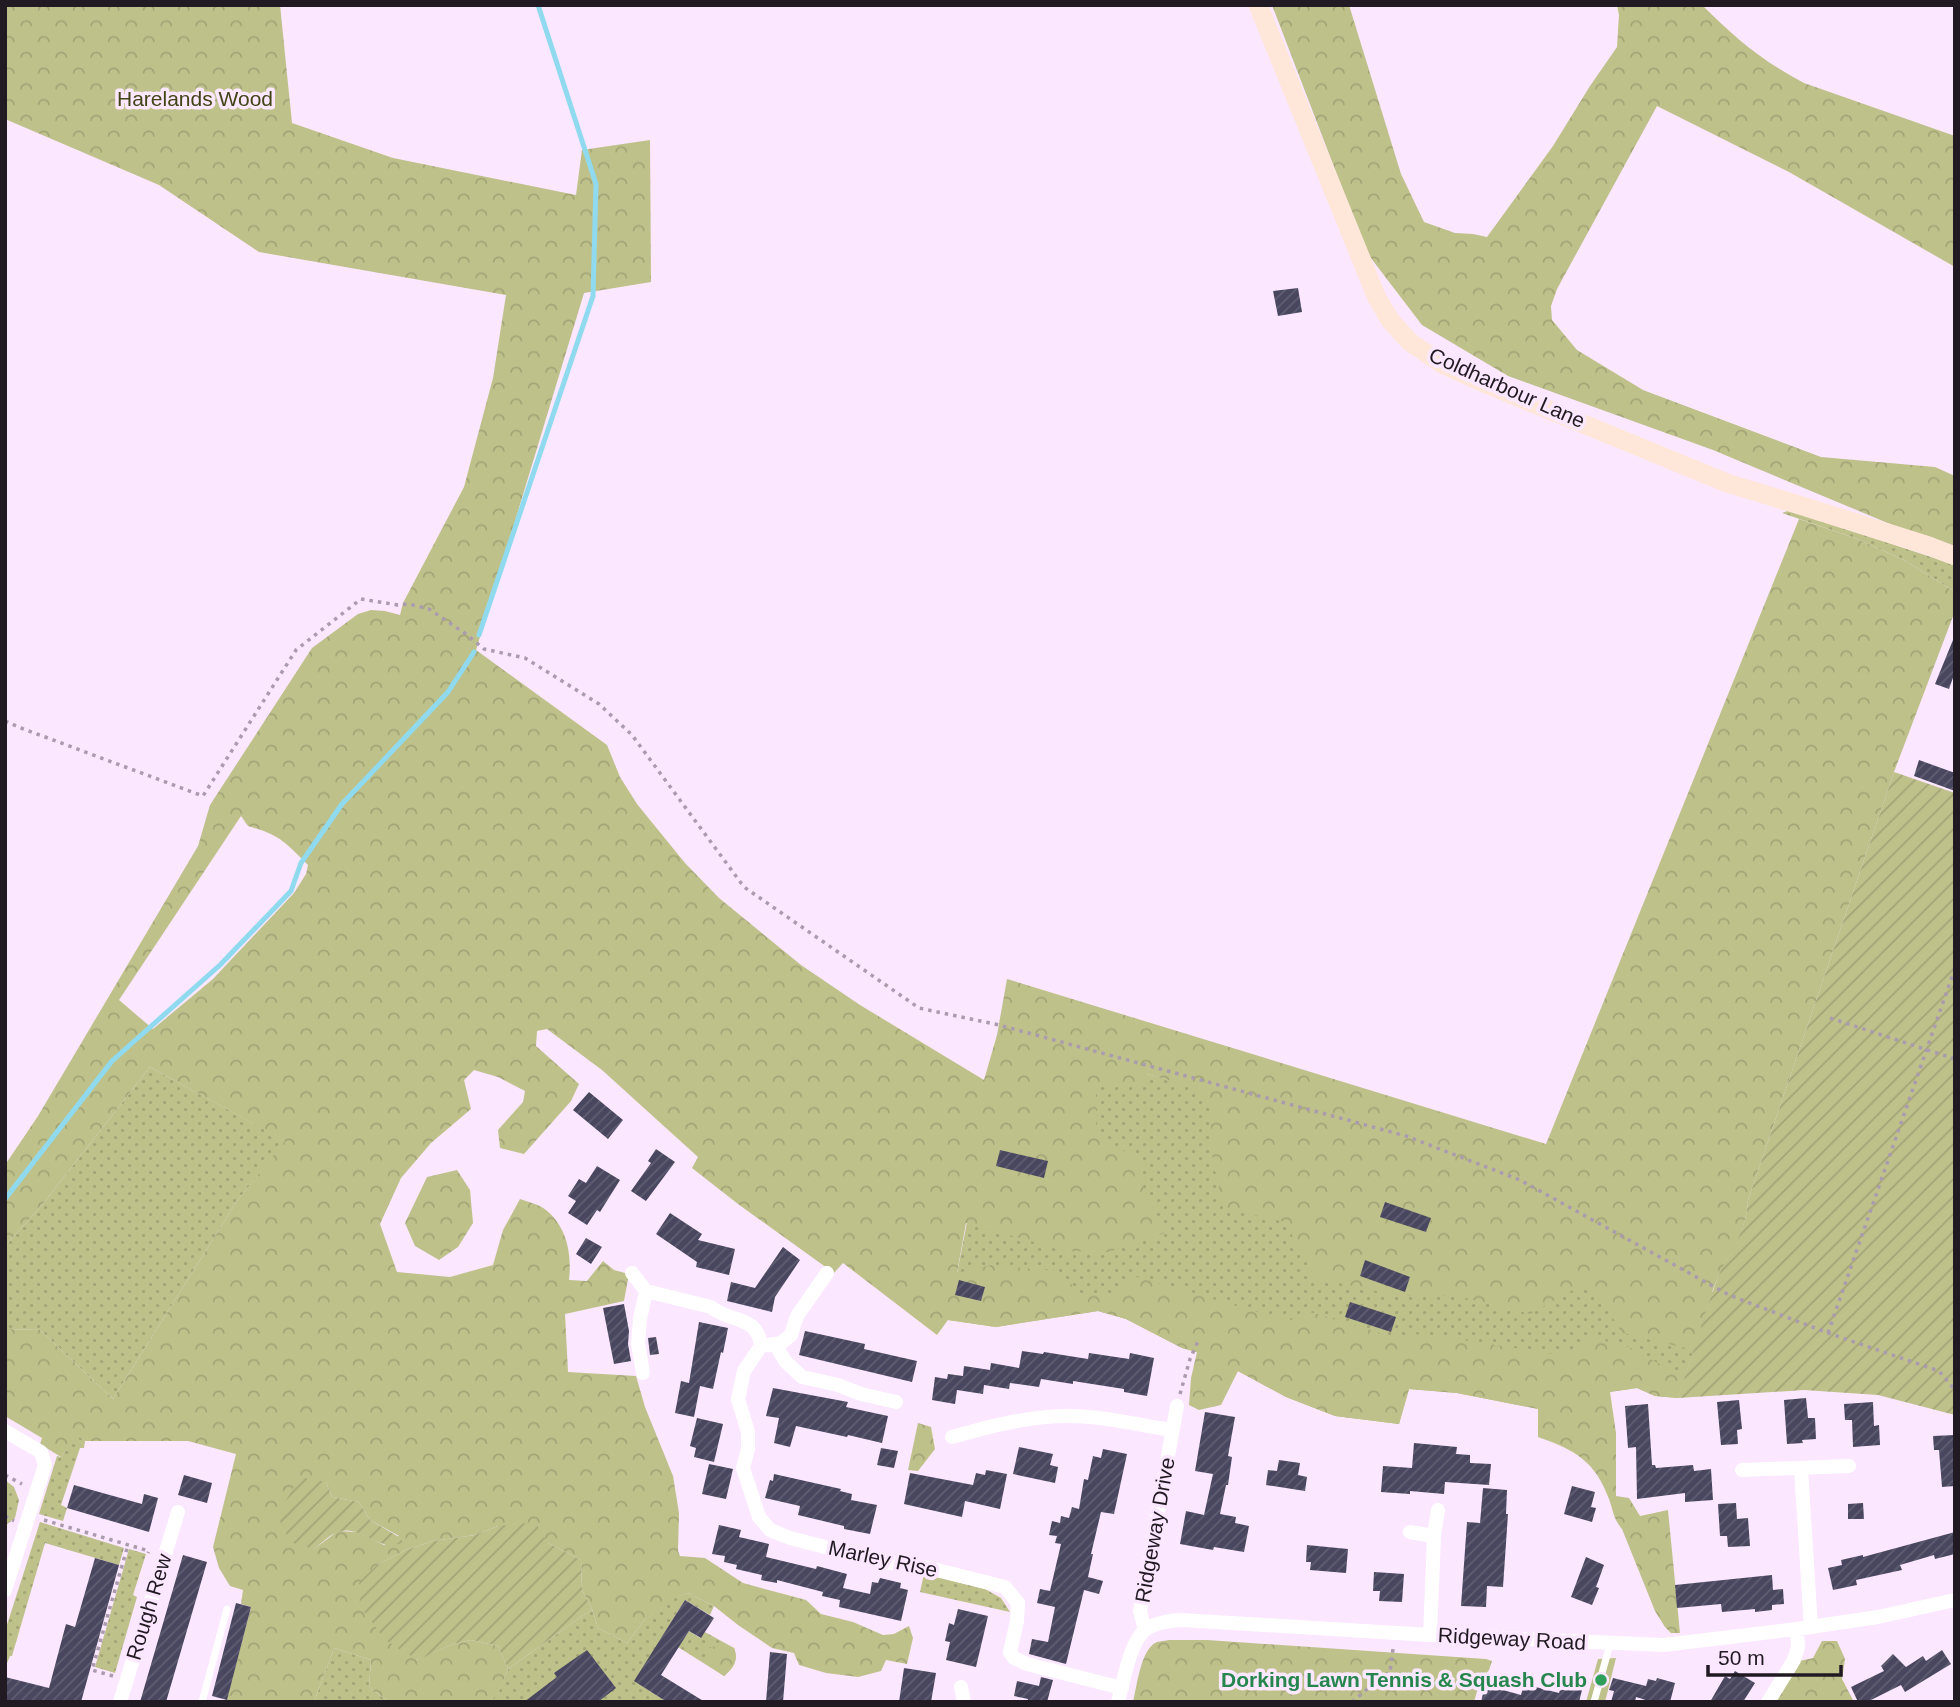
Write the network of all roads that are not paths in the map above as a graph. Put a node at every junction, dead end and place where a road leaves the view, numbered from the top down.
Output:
1 (1258, 5) edge
2 (1955, 556) edge
3 (632, 1273) dead end
4 (827, 1273) dead end
5 (646, 1291) junction
6 (768, 1345) junction
7 (643, 1373) dead end
8 (897, 1402) dead end
9 (1177, 1406) road end
10 (1172, 1430) junction
11 (5, 1431) edge
12 (968, 1449) dead end
13 (1849, 1466) dead end
14 (1801, 1469) junction
15 (1742, 1470) dead end
16 (1438, 1510) dead end
17 (178, 1512) dead end
18 (1410, 1532) dead end
19 (1434, 1536) junction
20 (5, 1590) edge
21 (1955, 1600) edge
22 (227, 1609) dead end
23 (1804, 1628) junction
24 (1145, 1630) junction
25 (1430, 1635) junction
26 (1610, 1644) junction
27 (1120, 1695) edge
28 (120, 1702) edge
29 (202, 1702) edge
30 (1594, 1702) edge
31 (1768, 1702) edge

1 - 2 street, Coldharbour Lane
3 - 5 street
4 - 6 street, Marley Rise
5 - 6 street
5 - 7 street
6 - 8 street
6 - 27 street, Marley Rise
9 - 10 street, Ridgeway Drive
10 - 12 street, Ridgeway Drive
10 - 24 street, Ridgeway Drive
11 - 20 street
13 - 14 street
14 - 15 street
14 - 23 street
16 - 19 street
17 - 28 street, Rough Rew
18 - 19 street
19 - 25 street
21 - 23 street, Ridgeway Road
22 - 29 lane
23 - 26 street, Ridgeway Road
23 - 31 street
24 - 25 street, Ridgeway Road
24 - 27 street
25 - 26 street, Ridgeway Road
26 - 30 lane

